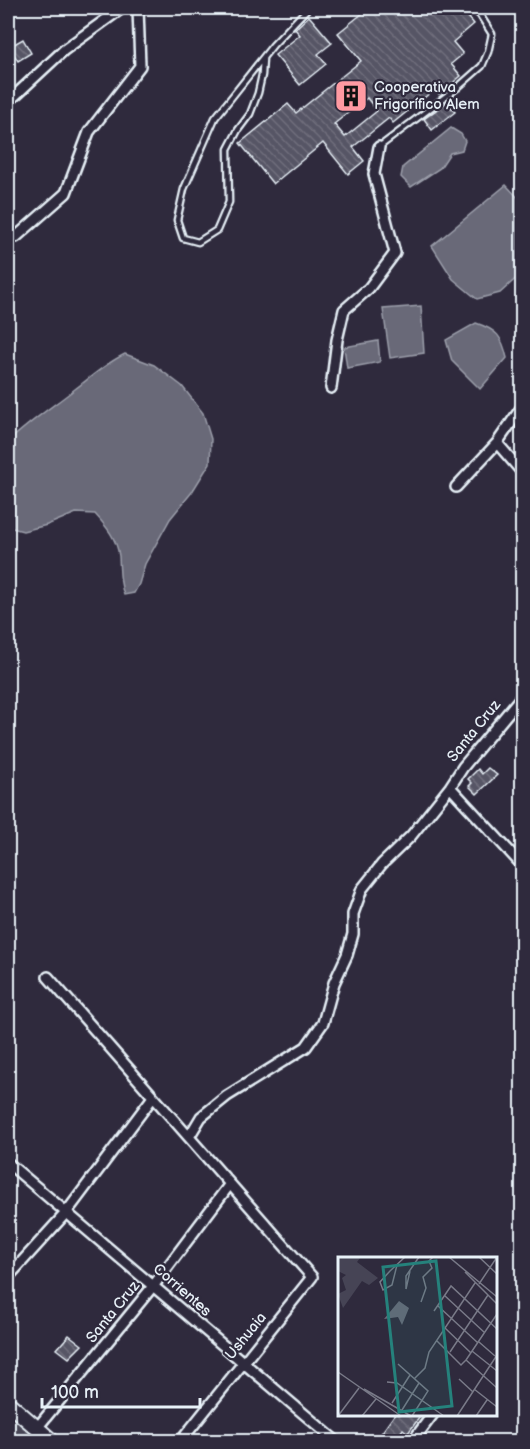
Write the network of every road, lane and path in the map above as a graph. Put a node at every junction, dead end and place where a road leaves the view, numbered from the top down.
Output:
1 (122, 8) edge
2 (138, 8) edge
3 (308, 8) edge
4 (472, 8) edge
5 (263, 57) junction
6 (8, 102) edge
7 (379, 147) joint
8 (8, 235) edge
9 (331, 388) dead end
10 (522, 407) edge
11 (497, 443) junction
12 (522, 472) edge
13 (456, 487) dead end
14 (522, 696) edge
15 (450, 787) junction
16 (522, 865) edge
17 (48, 977) dead end
18 (153, 1097) junction
19 (189, 1137) junction
20 (8, 1162) edge
21 (230, 1184) junction
22 (66, 1213) junction
23 (8, 1277) edge
24 (154, 1285) junction
25 (244, 1363) junction
26 (8, 1403) edge
27 (432, 1416) edge
28 (37, 1428) junction
29 (53, 1442) edge
30 (180, 1442) edge
31 (337, 1442) edge
32 (412, 1442) edge

1 - 6 street
2 - 8 street
3 - 5 lane
4 - 7 lane
5 - 5 lane
7 - 9 street
10 - 11 street
11 - 12 street
11 - 13 street
14 - 15 street, Santa Cruz
15 - 16 street
15 - 19 street, Santa Cruz
17 - 18 street
18 - 19 street
18 - 22 street
19 - 21 street
20 - 22 street, Corrientes
21 - 24 street, Santa Cruz
21 - 25 street, Ushuaia
22 - 23 street
22 - 24 street, Corrientes
24 - 25 street, Corrientes
24 - 28 street, Santa Cruz
25 - 30 street, Ushuaia
25 - 31 street, Corrientes
26 - 28 main road
27 - 32 street
28 - 29 main road

